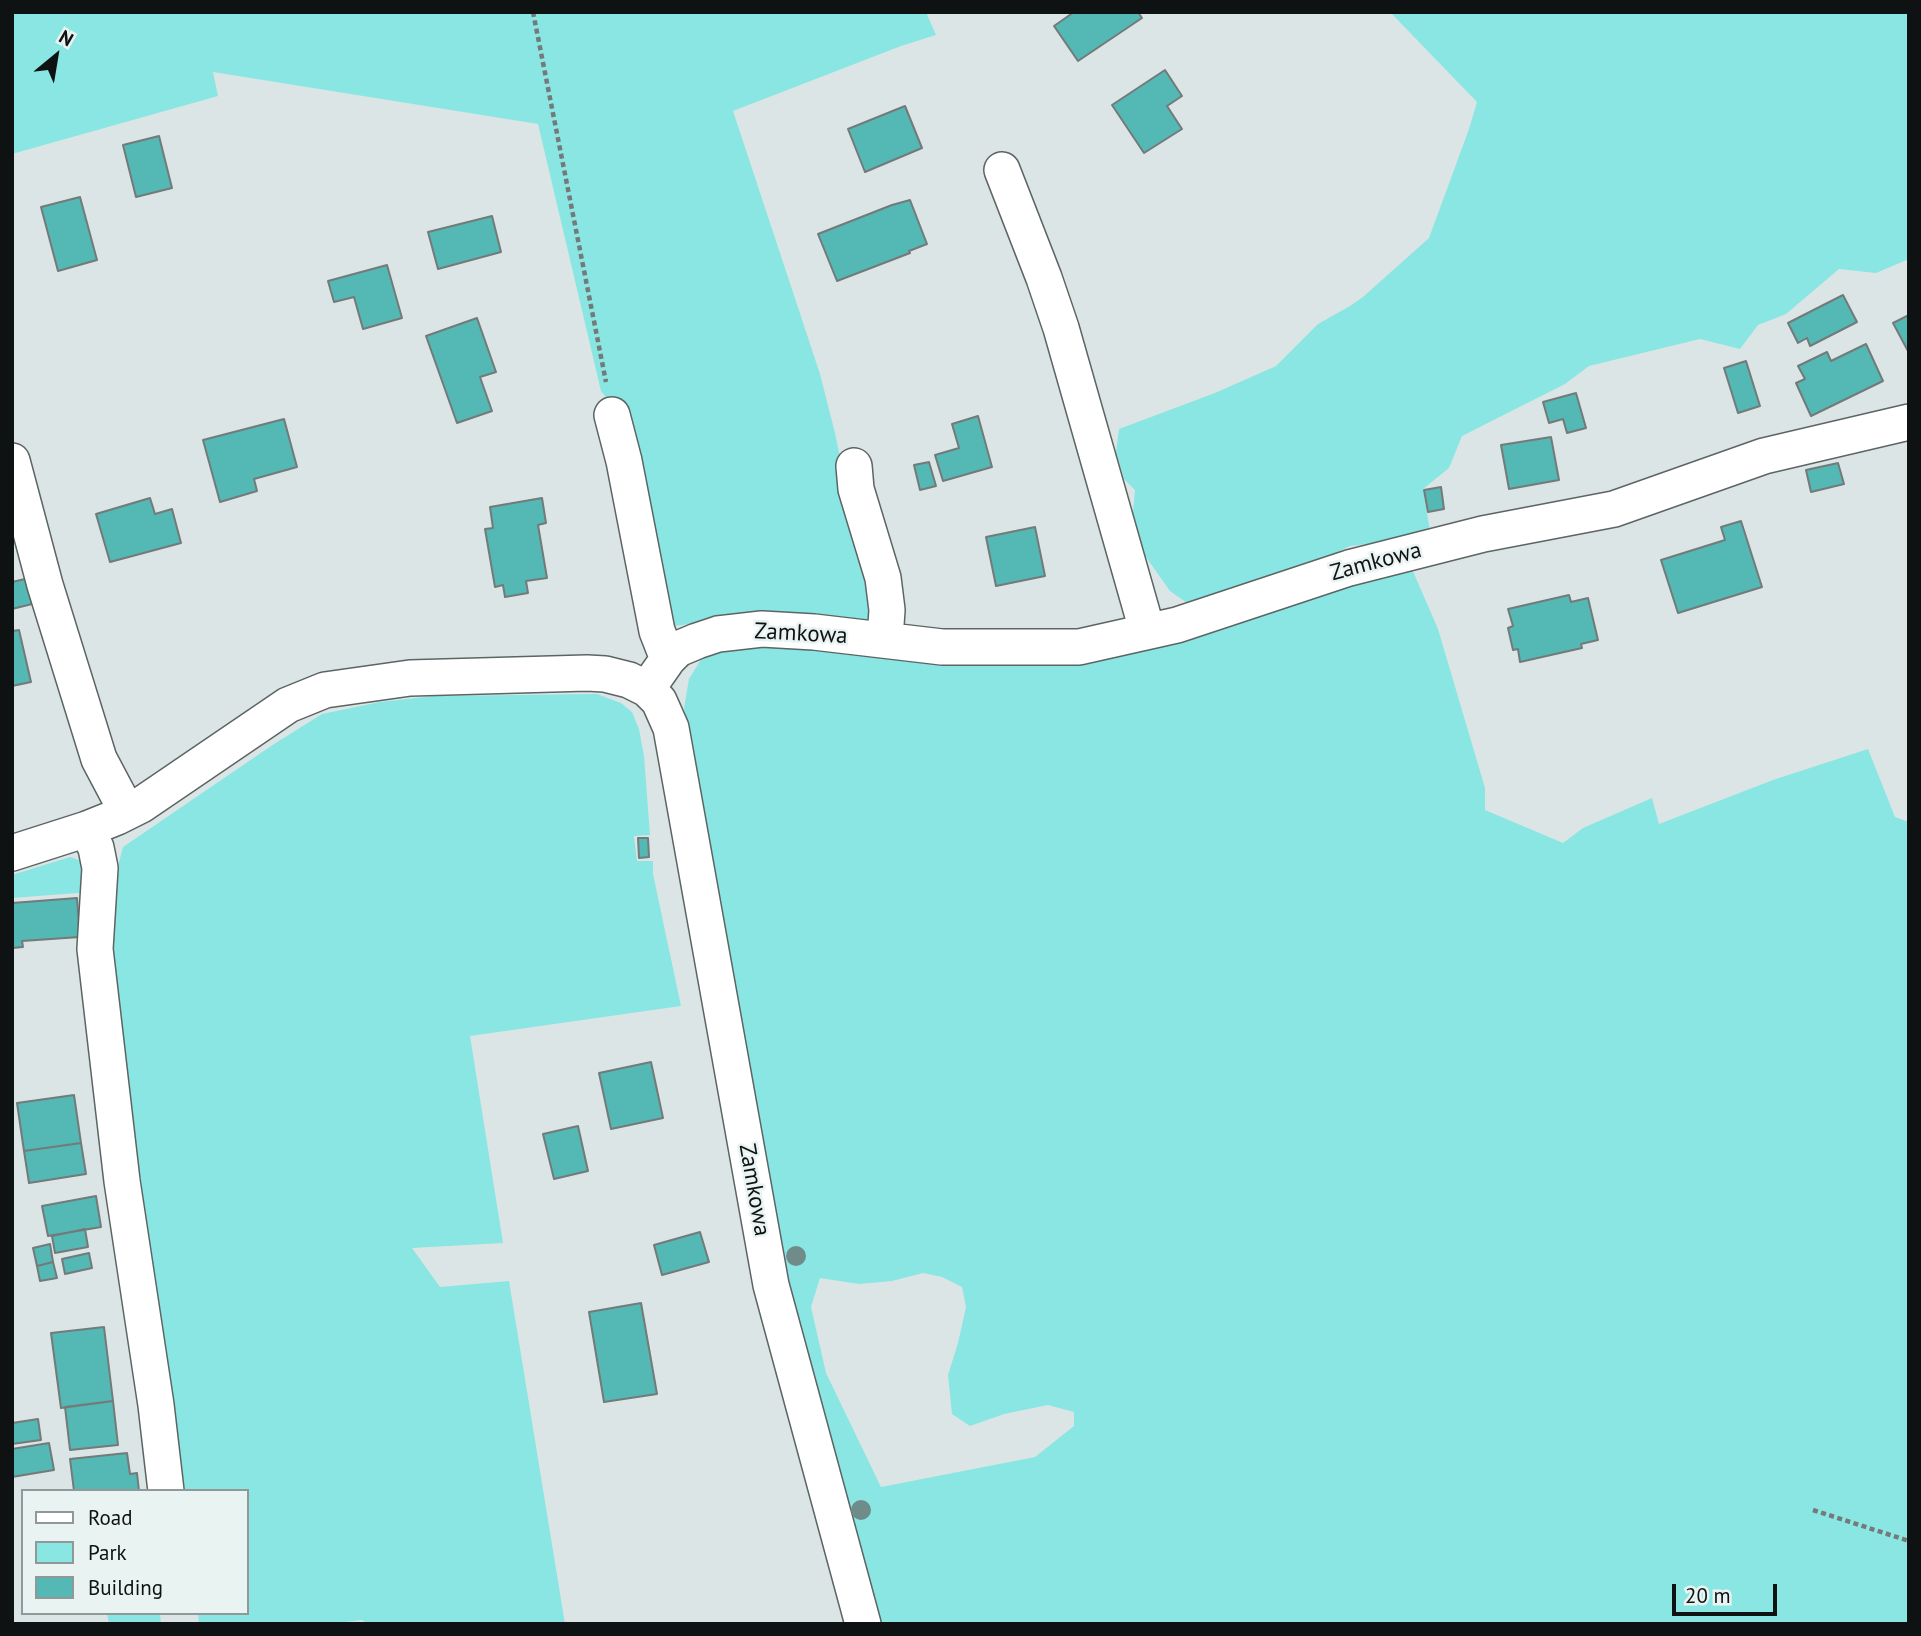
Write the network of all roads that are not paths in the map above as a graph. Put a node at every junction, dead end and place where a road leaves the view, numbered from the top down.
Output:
1 (1002, 170) dead end
2 (612, 415) road end
3 (1909, 422) edge
4 (12, 461) edge
5 (853, 466) dead end
6 (1147, 630) junction
7 (885, 639) junction
8 (668, 659) junction
9 (647, 689) junction
10 (127, 812) junction
11 (87, 829) junction
12 (12, 853) edge
13 (166, 1489) edge
14 (863, 1624) edge

1 - 6 street
2 - 8 street
3 - 6 street, Zamkowa
4 - 10 street
5 - 7 street
6 - 7 street, Zamkowa
7 - 8 street, Zamkowa
8 - 9 street, Zamkowa
9 - 10 street
9 - 14 street, Zamkowa
10 - 11 street
11 - 12 street
11 - 13 street

